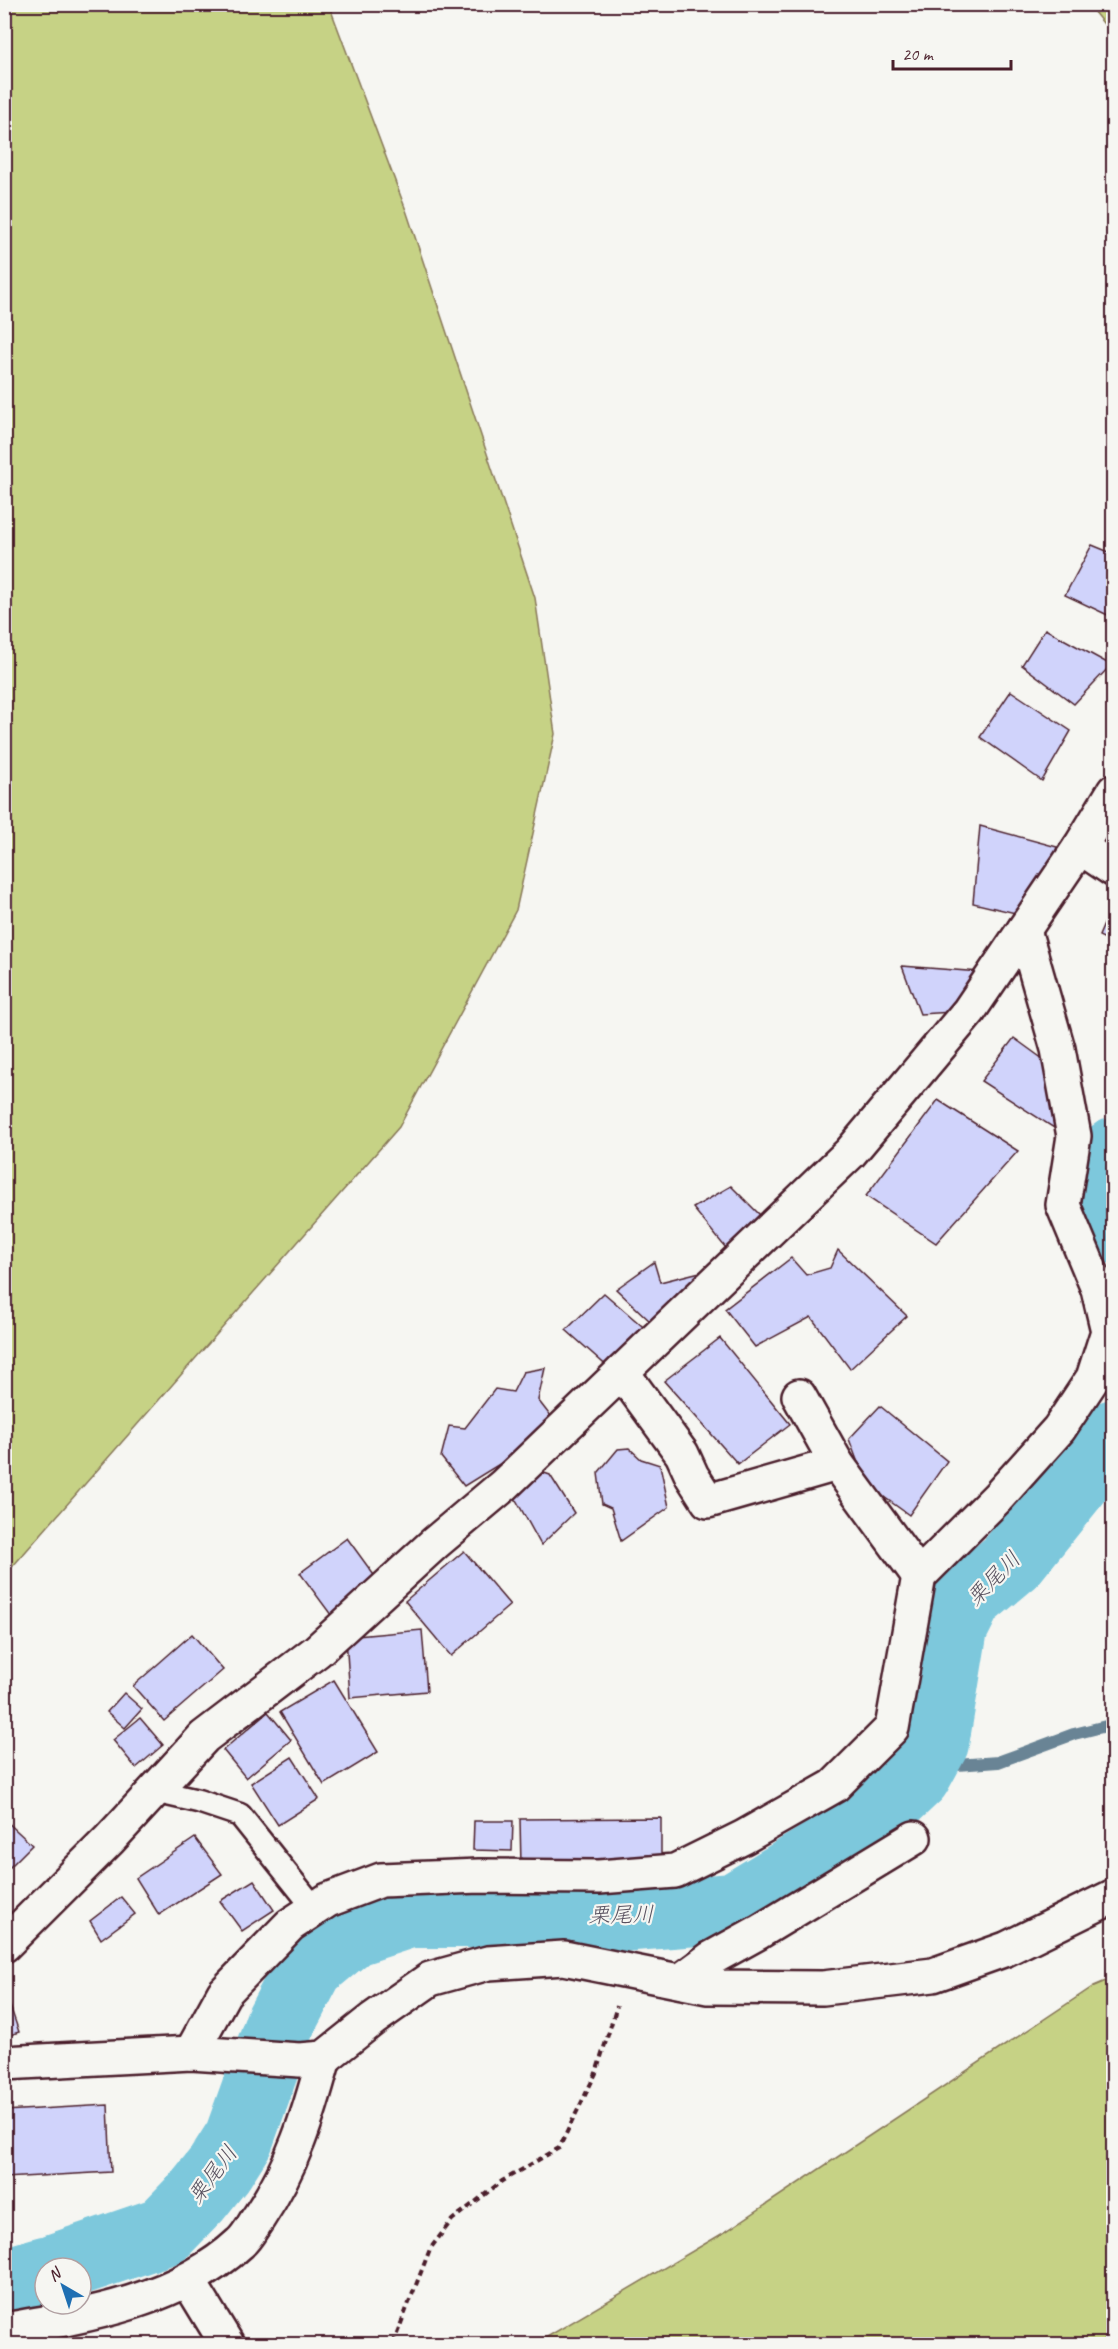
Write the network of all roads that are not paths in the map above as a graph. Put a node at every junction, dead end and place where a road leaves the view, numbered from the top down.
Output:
1 (1113, 791) edge
2 (1080, 847) junction
3 (1113, 870) edge
4 (1024, 930) junction
5 (622, 1372) junction
6 (799, 1396) dead end
7 (837, 1464) junction
8 (919, 1576) junction
9 (154, 1791) junction
10 (914, 1838) dead end
11 (1113, 1896) edge
12 (315, 1909) junction
13 (4, 1945) edge
14 (680, 1981) junction
15 (191, 2053) junction
16 (324, 2058) junction
17 (4, 2062) edge
18 (188, 2280) junction
19 (4, 2330) edge
20 (227, 2344) edge

1 - 2 street
2 - 3 street
2 - 4 street
4 - 5 street
4 - 8 street
5 - 7 street
5 - 9 street
6 - 7 street
7 - 8 street
8 - 12 street
9 - 12 lane
9 - 13 street
10 - 14 street
11 - 14 street
12 - 15 street
14 - 16 street
15 - 16 street
15 - 17 street
16 - 18 street
18 - 19 street
18 - 20 street

